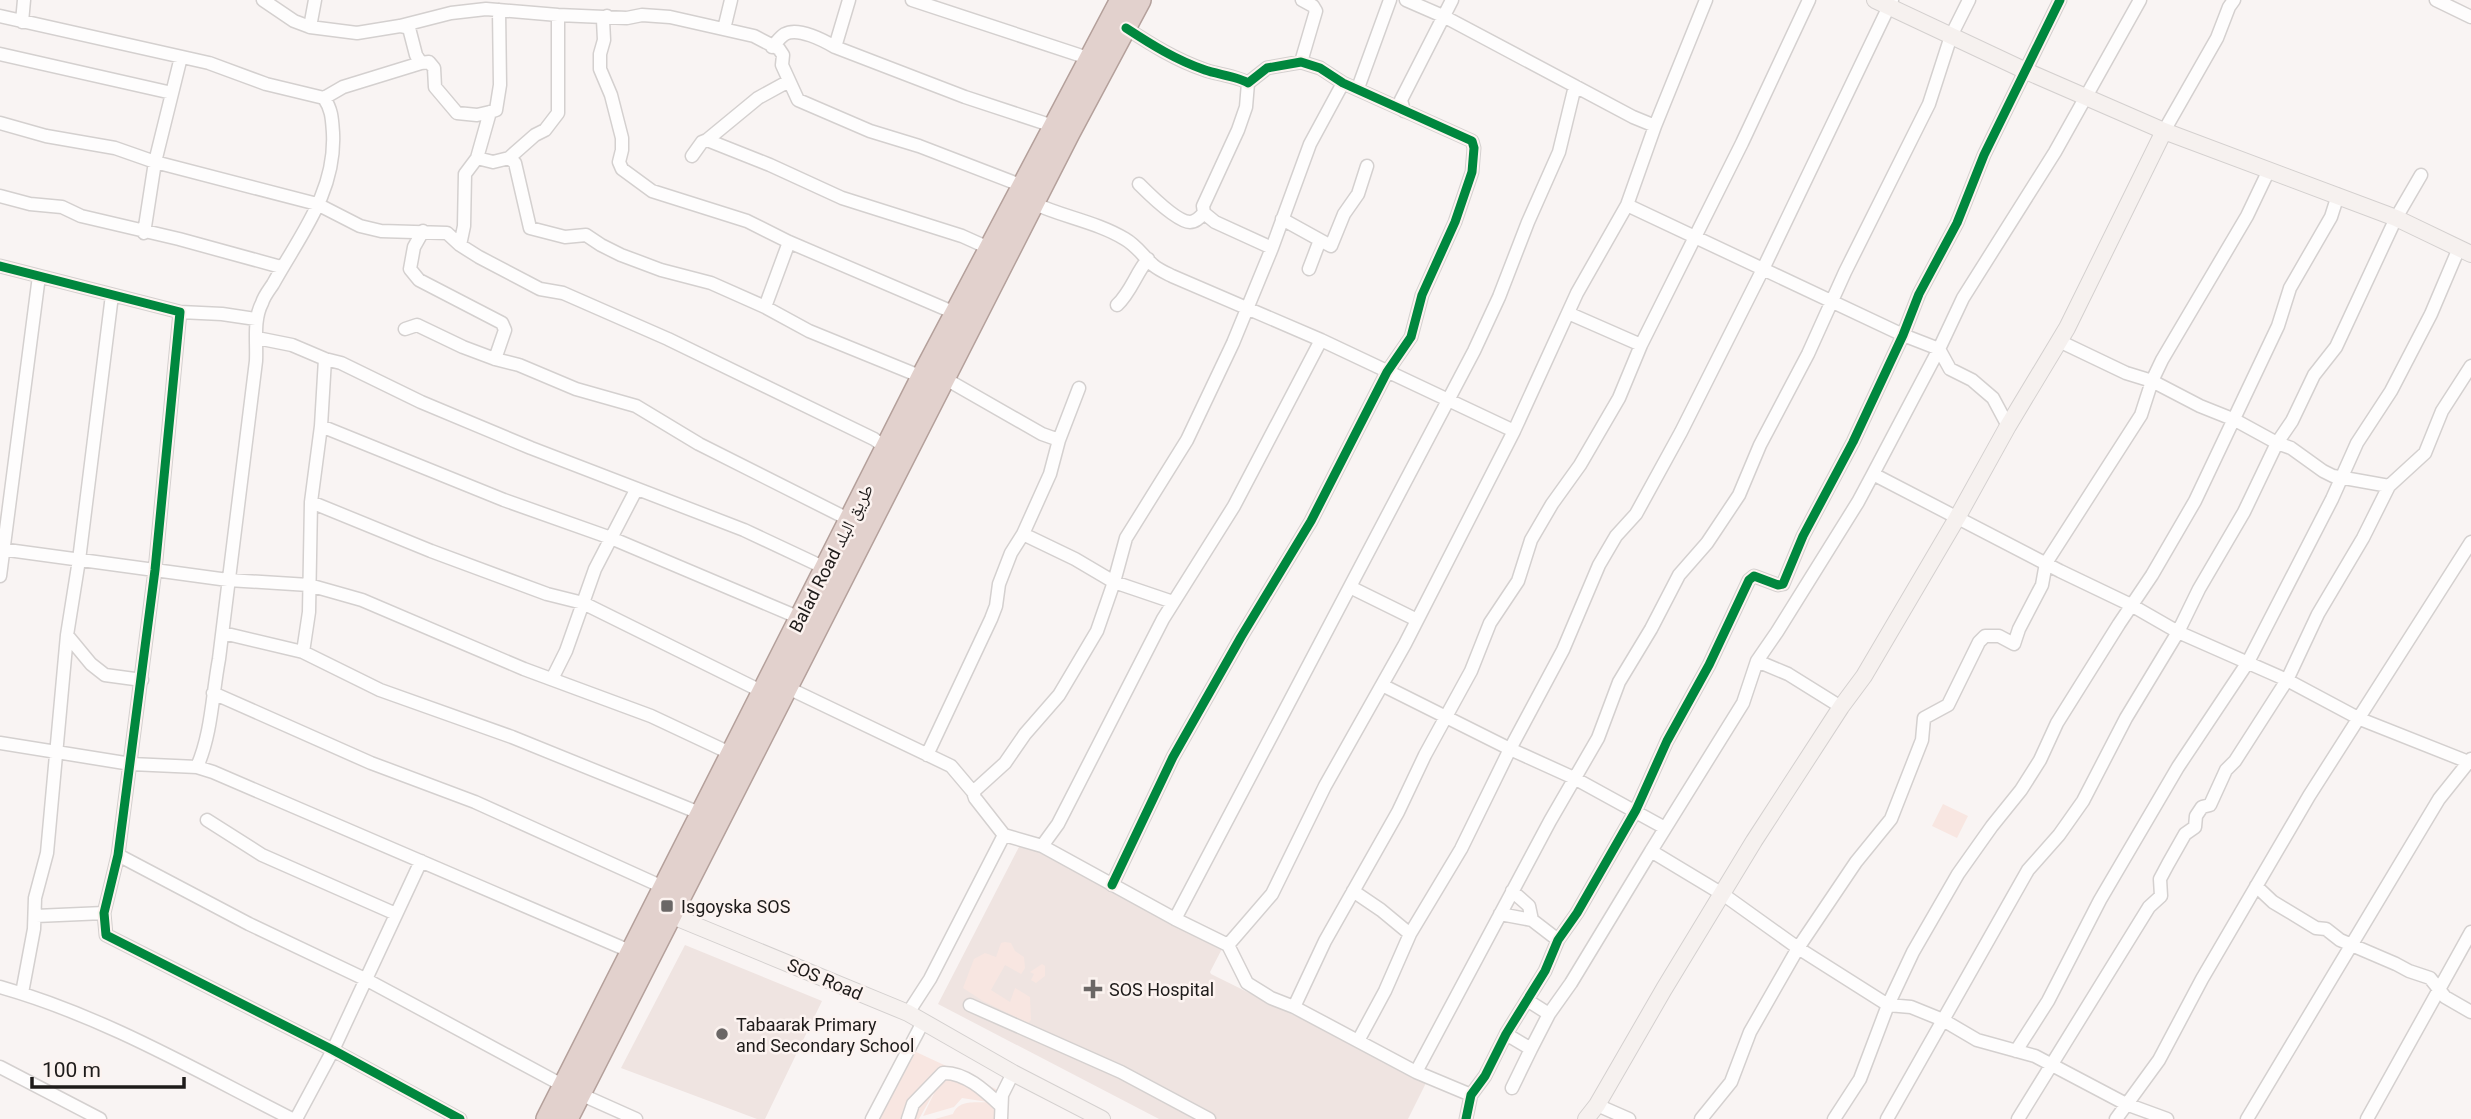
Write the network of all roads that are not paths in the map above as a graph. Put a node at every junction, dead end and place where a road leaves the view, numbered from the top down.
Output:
1 (24, 0) edge
2 (262, 0) edge
3 (315, 0) edge
4 (643, 0) edge
5 (731, 0) edge
6 (849, 0) edge
7 (912, 0) edge
8 (1121, 0) edge
9 (1140, 0) edge
10 (1301, 0) edge
11 (1390, 0) edge
12 (1406, 0) edge
13 (1452, 0) edge
14 (1809, 0) edge
15 (1969, 0) edge
16 (2060, 0) edge
17 (2140, 0) edge
18 (2234, 0) edge
19 (2435, 0) edge
20 (1704, 1) edge
21 (1885, 2) edge
22 (448, 6) edge
23 (499, 10) junction
24 (558, 15) junction
25 (642, 15) junction
26 (0, 16) edge
27 (607, 16) junction
28 (1445, 17) junction
29 (2471, 17) edge
30 (22, 22) junction
31 (400, 26) junction
32 (310, 27) junction
33 (1126, 28) junction
34 (724, 29) junction
35 (1951, 36) junction
36 (772, 47) junction
37 (835, 47) junction
38 (0, 54) edge
39 (181, 57) junction
40 (1091, 59) junction
41 (1301, 62) junction
42 (421, 63) junction
43 (2026, 71) junction
44 (789, 81) junction
45 (1248, 83) junction
46 (1343, 83) junction
47 (1575, 86) junction
48 (1358, 88) junction
49 (172, 93) junction
50 (2086, 97) junction
51 (324, 98) junction
52 (490, 111) junction
53 (1404, 111) junction
54 (0, 123) edge
55 (1655, 126) junction
56 (1053, 127) junction
57 (2164, 131) junction
58 (707, 140) junction
59 (692, 156) dead end
60 (477, 158) junction
61 (509, 158) junction
62 (155, 162) junction
63 (1367, 166) dead end
64 (2268, 172) junction
65 (2420, 175) dead end
66 (1139, 184) dead end
67 (1028, 194) junction
68 (2338, 195) junction
69 (0, 196) edge
70 (317, 204) junction
71 (1627, 205) junction
72 (1204, 214) junction
73 (2396, 218) junction
74 (1282, 219) junction
75 (423, 232) junction
76 (144, 233) junction
77 (1695, 237) junction
78 (1320, 240) junction
79 (789, 242) junction
80 (460, 245) junction
81 (1272, 248) junction
82 (991, 249) junction
83 (2465, 251) edge
84 (1148, 259) junction
85 (0, 266) edge
86 (281, 267) junction
87 (1309, 269) dead end
88 (1763, 269) junction
89 (38, 276) junction
90 (112, 295) junction
91 (1832, 302) junction
92 (1117, 304) dead end
93 (765, 307) junction
94 (1247, 310) junction
95 (180, 312) junction
96 (955, 313) junction
97 (1568, 313) junction
98 (256, 319) junction
99 (405, 329) dead end
100 (1903, 335) junction
101 (257, 338) junction
102 (1321, 340) junction
103 (2059, 341) junction
104 (1641, 345) junction
105 (1939, 349) junction
106 (325, 359) junction
107 (495, 359) junction
108 (2471, 366) edge
109 (1387, 372) junction
110 (922, 377) junction
111 (944, 378) junction
112 (2152, 381) junction
113 (1079, 388) dead end
114 (1449, 401) junction
115 (2235, 420) junction
116 (321, 426) junction
117 (2008, 426) junction
118 (1514, 431) junction
119 (1059, 440) junction
120 (2277, 443) junction
121 (886, 448) junction
122 (1873, 474) junction
123 (2343, 477) junction
124 (2389, 486) junction
125 (636, 490) junction
126 (311, 502) junction
127 (1957, 518) junction
128 (850, 520) junction
129 (1023, 534) junction
130 (611, 538) junction
131 (2471, 542) edge
132 (1, 549) edge
133 (79, 560) junction
134 (2046, 564) junction
135 (825, 568) junction
136 (155, 570) junction
137 (0, 576) edge
138 (228, 580) junction
139 (1114, 582) junction
140 (309, 585) junction
141 (1350, 587) junction
142 (1173, 602) junction
143 (583, 603) junction
144 (2131, 605) junction
145 (800, 618) junction
146 (1417, 620) junction
147 (223, 632) junction
148 (2178, 632) junction
149 (67, 635) junction
150 (303, 652) junction
151 (1757, 661) junction
152 (2248, 662) junction
153 (552, 679) junction
154 (142, 680) junction
155 (2287, 680) junction
156 (1382, 685) junction
157 (786, 687) junction
158 (763, 692) junction
159 (212, 693) junction
160 (1841, 707) junction
161 (1446, 716) junction
162 (2360, 719) junction
163 (0, 743) edge
164 (1510, 749) junction
165 (56, 751) junction
166 (732, 754) junction
167 (927, 755) junction
168 (2470, 762) edge
169 (131, 764) junction
170 (197, 767) junction
171 (1574, 778) junction
172 (973, 792) junction
173 (1636, 810) junction
174 (702, 814) junction
175 (207, 820) dead end
176 (1665, 828) junction
177 (1004, 835) junction
178 (1042, 845) junction
179 (1651, 851) junction
180 (118, 855) junction
181 (421, 861) junction
182 (1112, 884) junction
183 (2256, 886) junction
184 (665, 888) junction
185 (1353, 891) junction
186 (1512, 891) junction
187 (1724, 895) junction
188 (662, 911) junction
189 (104, 914) junction
190 (396, 914) junction
191 (1500, 914) junction
192 (36, 916) junction
193 (1175, 919) junction
194 (1532, 920) junction
195 (2471, 932) edge
196 (1410, 933) junction
197 (1558, 940) junction
198 (2351, 943) junction
199 (1228, 945) junction
200 (1798, 948) junction
201 (632, 952) junction
202 (367, 980) junction
203 (0, 987) edge
204 (2439, 989) junction
205 (22, 993) junction
206 (1527, 1000) junction
207 (971, 1004) dead end
208 (1888, 1005) junction
209 (1294, 1007) junction
210 (2471, 1012) edge
211 (908, 1013) junction
212 (1549, 1014) junction
213 (1943, 1020) junction
214 (923, 1021) junction
215 (1506, 1034) junction
216 (1358, 1041) junction
217 (1531, 1049) junction
218 (333, 1050) junction
219 (2016, 1052) junction
220 (2053, 1065) junction
221 (0, 1067) edge
222 (1416, 1072) junction
223 (1013, 1073) junction
224 (1512, 1088) dead end
225 (572, 1090) junction
226 (1472, 1095) junction
227 (2126, 1104) junction
228 (1000, 1105) junction
229 (1597, 1105) junction
230 (100, 1119) edge
231 (294, 1119) edge
232 (460, 1119) edge
233 (547, 1119) edge
234 (567, 1119) edge
235 (636, 1119) edge
236 (872, 1119) edge
237 (908, 1119) edge
238 (1001, 1119) edge
239 (1102, 1119) edge
240 (1209, 1119) edge
241 (1466, 1119) edge
242 (1586, 1119) edge
243 (1629, 1119) edge
244 (1702, 1119) edge
245 (1834, 1119) edge
246 (1887, 1119) edge
247 (2018, 1119) edge
248 (2116, 1119) edge
249 (2167, 1119) edge
250 (2246, 1119) edge
251 (2367, 1119) edge

1 - 30 street
2 - 32 street
3 - 32 street
4 - 25 street
5 - 34 street
6 - 37 street
7 - 40 street
8 - 40 highway, Balad Road طريق البلد
9 - 33 highway, Balad Road طريق البلد
10 - 41 street
11 - 48 street
12 - 28 street
13 - 28 street
14 - 77 street
15 - 35 street
16 - 43 street
17 - 50 street
18 - 57 street
19 - 29 street
20 - 55 street
21 - 35 street
21 - 88 street
22 - 23 street
22 - 31 street
23 - 24 street
23 - 52 street
24 - 27 street
24 - 61 street
25 - 27 street
25 - 34 street
26 - 30 street
27 - 79 street
28 - 47 street
28 - 53 street
30 - 39 street
31 - 32 street
31 - 42 street
33 - 45 street
33 - 67 highway, Balad Road طريق البلد
34 - 36 street
35 - 43 street
35 - 91 street
36 - 37 street
36 - 44 street
37 - 56 street
38 - 49 street
39 - 49 street
39 - 51 street
40 - 56 highway, Balad Road طريق البلد
41 - 45 street
41 - 46 street
42 - 51 street
42 - 52 street
43 - 50 street
43 - 100 street
44 - 58 street
44 - 67 street
45 - 72 street
46 - 48 street
46 - 74 street
47 - 55 street
47 - 114 street
48 - 53 street
49 - 62 street
50 - 57 street
50 - 105 street
51 - 70 street
52 - 60 street
53 - 109 street
54 - 62 street
55 - 71 street
56 - 67 highway, Balad Road طريق البلد
57 - 64 street
57 - 103 street
58 - 59 street
58 - 82 street
60 - 61 street
60 - 80 street
61 - 93 street
62 - 70 street
62 - 76 street
63 - 78 street
64 - 68 street
64 - 112 street
65 - 73 street
66 - 72 street
67 - 82 highway, Balad Road طريق البلد
67 - 84 street
67 - 111 highway, Balad Road طريق البلد
68 - 73 street
68 - 115 street
69 - 76 street
70 - 75 street
70 - 86 street
71 - 77 street
71 - 97 street
72 - 81 street
73 - 83 street
73 - 120 street
74 - 78 street
74 - 81 street
75 - 80 street
75 - 107 street
76 - 86 street
77 - 88 street
77 - 104 street
78 - 87 street
79 - 93 street
79 - 96 street
80 - 121 street
81 - 94 street
82 - 96 highway, Balad Road طريق البلد
83 - 123 street
84 - 92 street
84 - 94 street
85 - 89 street
86 - 98 street
88 - 91 street
88 - 164 street
89 - 90 street
89 - 132 street
90 - 95 street
90 - 133 street
91 - 100 street
91 - 171 street
93 - 110 street
94 - 102 street
94 - 139 street
95 - 98 street
95 - 136 street
96 - 110 highway, Balad Road طريق البلد
97 - 104 street
97 - 118 street
98 - 101 street
99 - 107 street
100 - 105 street
100 - 173 street
101 - 106 street
101 - 138 street
102 - 109 street
102 - 142 street
103 - 112 street
103 - 117 street
104 - 161 street
105 - 117 street
105 - 122 street
106 - 116 street
106 - 125 street
107 - 128 street
108 - 124 street
109 - 114 street
109 - 182 street
110 - 121 highway, Balad Road طريق البلد
111 - 119 street
111 - 157 highway, Balad Road طريق البلد
112 - 115 street
112 - 134 street
113 - 119 street
114 - 118 street
114 - 141 street
115 - 120 street
115 - 144 street
116 - 126 street
116 - 130 street
117 - 127 street
118 - 146 street
119 - 129 street
120 - 123 street
120 - 148 street
121 - 128 highway, Balad Road طريق البلد
122 - 127 street
122 - 151 street
123 - 124 street
123 - 152 street
124 - 155 street
125 - 130 street
125 - 135 street
126 - 140 street
126 - 143 street
127 - 134 street
127 - 160 street
128 - 135 highway, Balad Road طريق البلد
129 - 139 street
129 - 167 street
130 - 143 street
130 - 145 street
131 - 162 street
132 - 133 street
132 - 137 street
133 - 136 street
133 - 149 street
134 - 144 street
134 - 200 street
135 - 145 highway, Balad Road طريق البلد
136 - 138 street
136 - 154 street
138 - 140 street
138 - 147 street
139 - 142 street
139 - 172 street
140 - 150 street
140 - 153 street
141 - 146 street
141 - 193 street
142 - 178 street
143 - 153 street
143 - 158 street
144 - 148 street
144 - 208 street
145 - 158 highway, Balad Road طريق البلد
146 - 156 street
147 - 150 street
147 - 159 street
148 - 152 street
148 - 213 street
149 - 154 street
149 - 165 street
150 - 174 street
151 - 160 street
151 - 176 street
152 - 155 street
152 - 219 street
153 - 166 street
154 - 169 street
155 - 162 street
155 - 220 street
156 - 161 street
156 - 199 street
157 - 167 street
157 - 188 highway, Balad Road طريق البلد
158 - 166 highway, Balad Road طريق البلد
159 - 170 street
159 - 184 street
160 - 187 street
161 - 164 street
161 - 185 street
162 - 168 street
162 - 183 street
163 - 165 street
164 - 171 street
164 - 196 street
165 - 169 street
165 - 192 street
166 - 174 highway, Balad Road طريق البلد
167 - 172 street
168 - 198 street
169 - 170 street
169 - 180 street
170 - 181 street
171 - 173 street
171 - 186 street
172 - 177 street
173 - 176 street
173 - 197 street
174 - 184 highway, Balad Road طريق البلد
175 - 190 street
176 - 179 street
177 - 178 street
177 - 211 street
178 - 182 street
179 - 187 street
179 - 212 street
180 - 189 street
180 - 202 street
181 - 190 street
181 - 201 street
182 - 193 street
183 - 198 street
183 - 227 street
184 - 188 highway, Balad Road طريق البلد
185 - 196 street
185 - 209 street
186 - 191 street
186 - 194 street
187 - 200 street
187 - 229 street
188 - 201 highway, Balad Road طريق البلد
188 - 211 street, SOS Road
188 - 225 highway, Balad Road طريق البلد
189 - 192 street
189 - 218 street
190 - 202 street
191 - 194 street
191 - 222 street
192 - 205 street
193 - 199 street
194 - 197 street
195 - 204 street
196 - 216 street
197 - 206 street
198 - 204 street
198 - 250 street
199 - 209 street
200 - 208 street
200 - 244 street
201 - 225 highway, Balad Road طريق البلد
202 - 218 street
202 - 225 street
203 - 205 street
204 - 210 street
204 - 251 street
205 - 231 street
206 - 212 street
206 - 215 street
207 - 240 street
208 - 213 street
208 - 245 street
209 - 216 street
211 - 214 street, SOS Road
212 - 217 street
213 - 219 street
213 - 246 street
214 - 223 street, SOS Road
214 - 236 street
215 - 217 street
215 - 226 street
216 - 222 street
217 - 224 street
218 - 231 street
218 - 232 street
219 - 220 street
220 - 227 street
220 - 247 street
221 - 230 street
222 - 226 street
223 - 228 street
223 - 239 street, SOS Road
225 - 233 highway, Balad Road طريق البلد
225 - 234 highway, Balad Road طريق البلد
225 - 235 street
226 - 241 street
227 - 248 street
227 - 249 street
228 - 237 street
228 - 238 street
229 - 242 street
229 - 243 street

